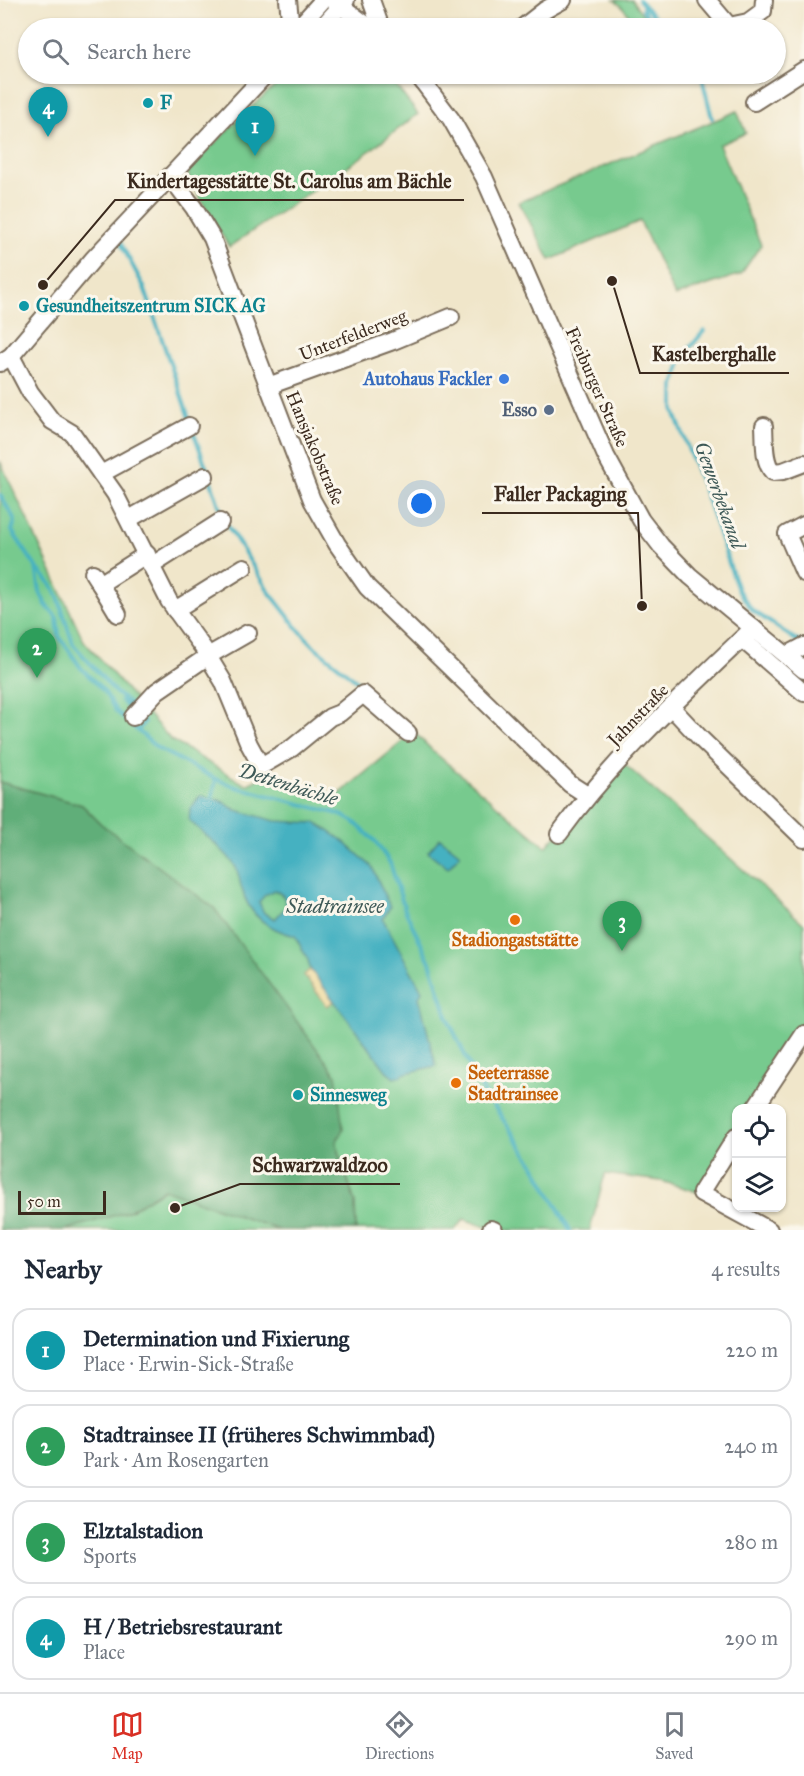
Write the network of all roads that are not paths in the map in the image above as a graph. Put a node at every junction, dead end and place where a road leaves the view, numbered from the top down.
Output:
1 (288, 0) edge
2 (323, 0) edge
3 (370, 0) edge
4 (563, 0) edge
5 (707, 0) edge
6 (764, 0) edge
7 (340, 2) edge
8 (290, 18) edge
9 (307, 18) edge
10 (328, 18) edge
11 (358, 18) edge
12 (377, 18) edge
13 (534, 18) edge
14 (722, 18) edge
15 (753, 18) edge
16 (804, 70) edge
17 (786, 82) edge
18 (257, 84) edge
19 (425, 84) edge
20 (782, 84) edge
21 (754, 102) dead end
22 (170, 176) junction
23 (451, 317) dead end
24 (5, 360) edge
25 (268, 386) junction
26 (189, 426) dead end
27 (764, 426) dead end
28 (804, 463) edge
29 (100, 474) junction
30 (205, 476) dead end
31 (129, 519) junction
32 (220, 522) dead end
33 (804, 525) edge
34 (149, 560) junction
35 (244, 567) dead end
36 (804, 573) edge
37 (175, 610) junction
38 (118, 614) dead end
39 (248, 633) dead end
40 (747, 634) junction
41 (796, 650) edge
42 (208, 656) junction
43 (804, 670) edge
44 (804, 693) edge
45 (672, 708) junction
46 (133, 717) dead end
47 (408, 733) dead end
48 (587, 795) junction
49 (558, 834) dead end
50 (804, 839) edge
51 (804, 1034) edge
52 (758, 1104) edge
53 (732, 1142) edge
54 (770, 1230) edge

1 - 8 street
2 - 9 street
3 - 12 street
4 - 13 street
5 - 14 street
6 - 15 street
7 - 10 street
7 - 11 street
16 - 17 street
18 - 22 street
19 - 40 street, Freiburger Straße
20 - 21 street
22 - 24 street
22 - 25 street, Hansjakobstraße
23 - 25 street, Unterfelderweg
24 - 29 street
25 - 48 street, Hansjakobstraße
26 - 29 street
27 - 28 street
29 - 31 street
30 - 31 street
31 - 34 street
32 - 34 street
33 - 36 street
34 - 37 street
34 - 38 street
35 - 37 street
37 - 42 street
39 - 42 street
40 - 41 street, Freiburger Straße
40 - 44 street, Freiburger Straße
40 - 45 street, Jahnstraße
41 - 43 street, Freiburger Straße
42 - 46 street
42 - 47 street
45 - 48 street, Jahnstraße
45 - 50 street
48 - 49 street, Jahnstraße
51 - 52 street
53 - 54 street

